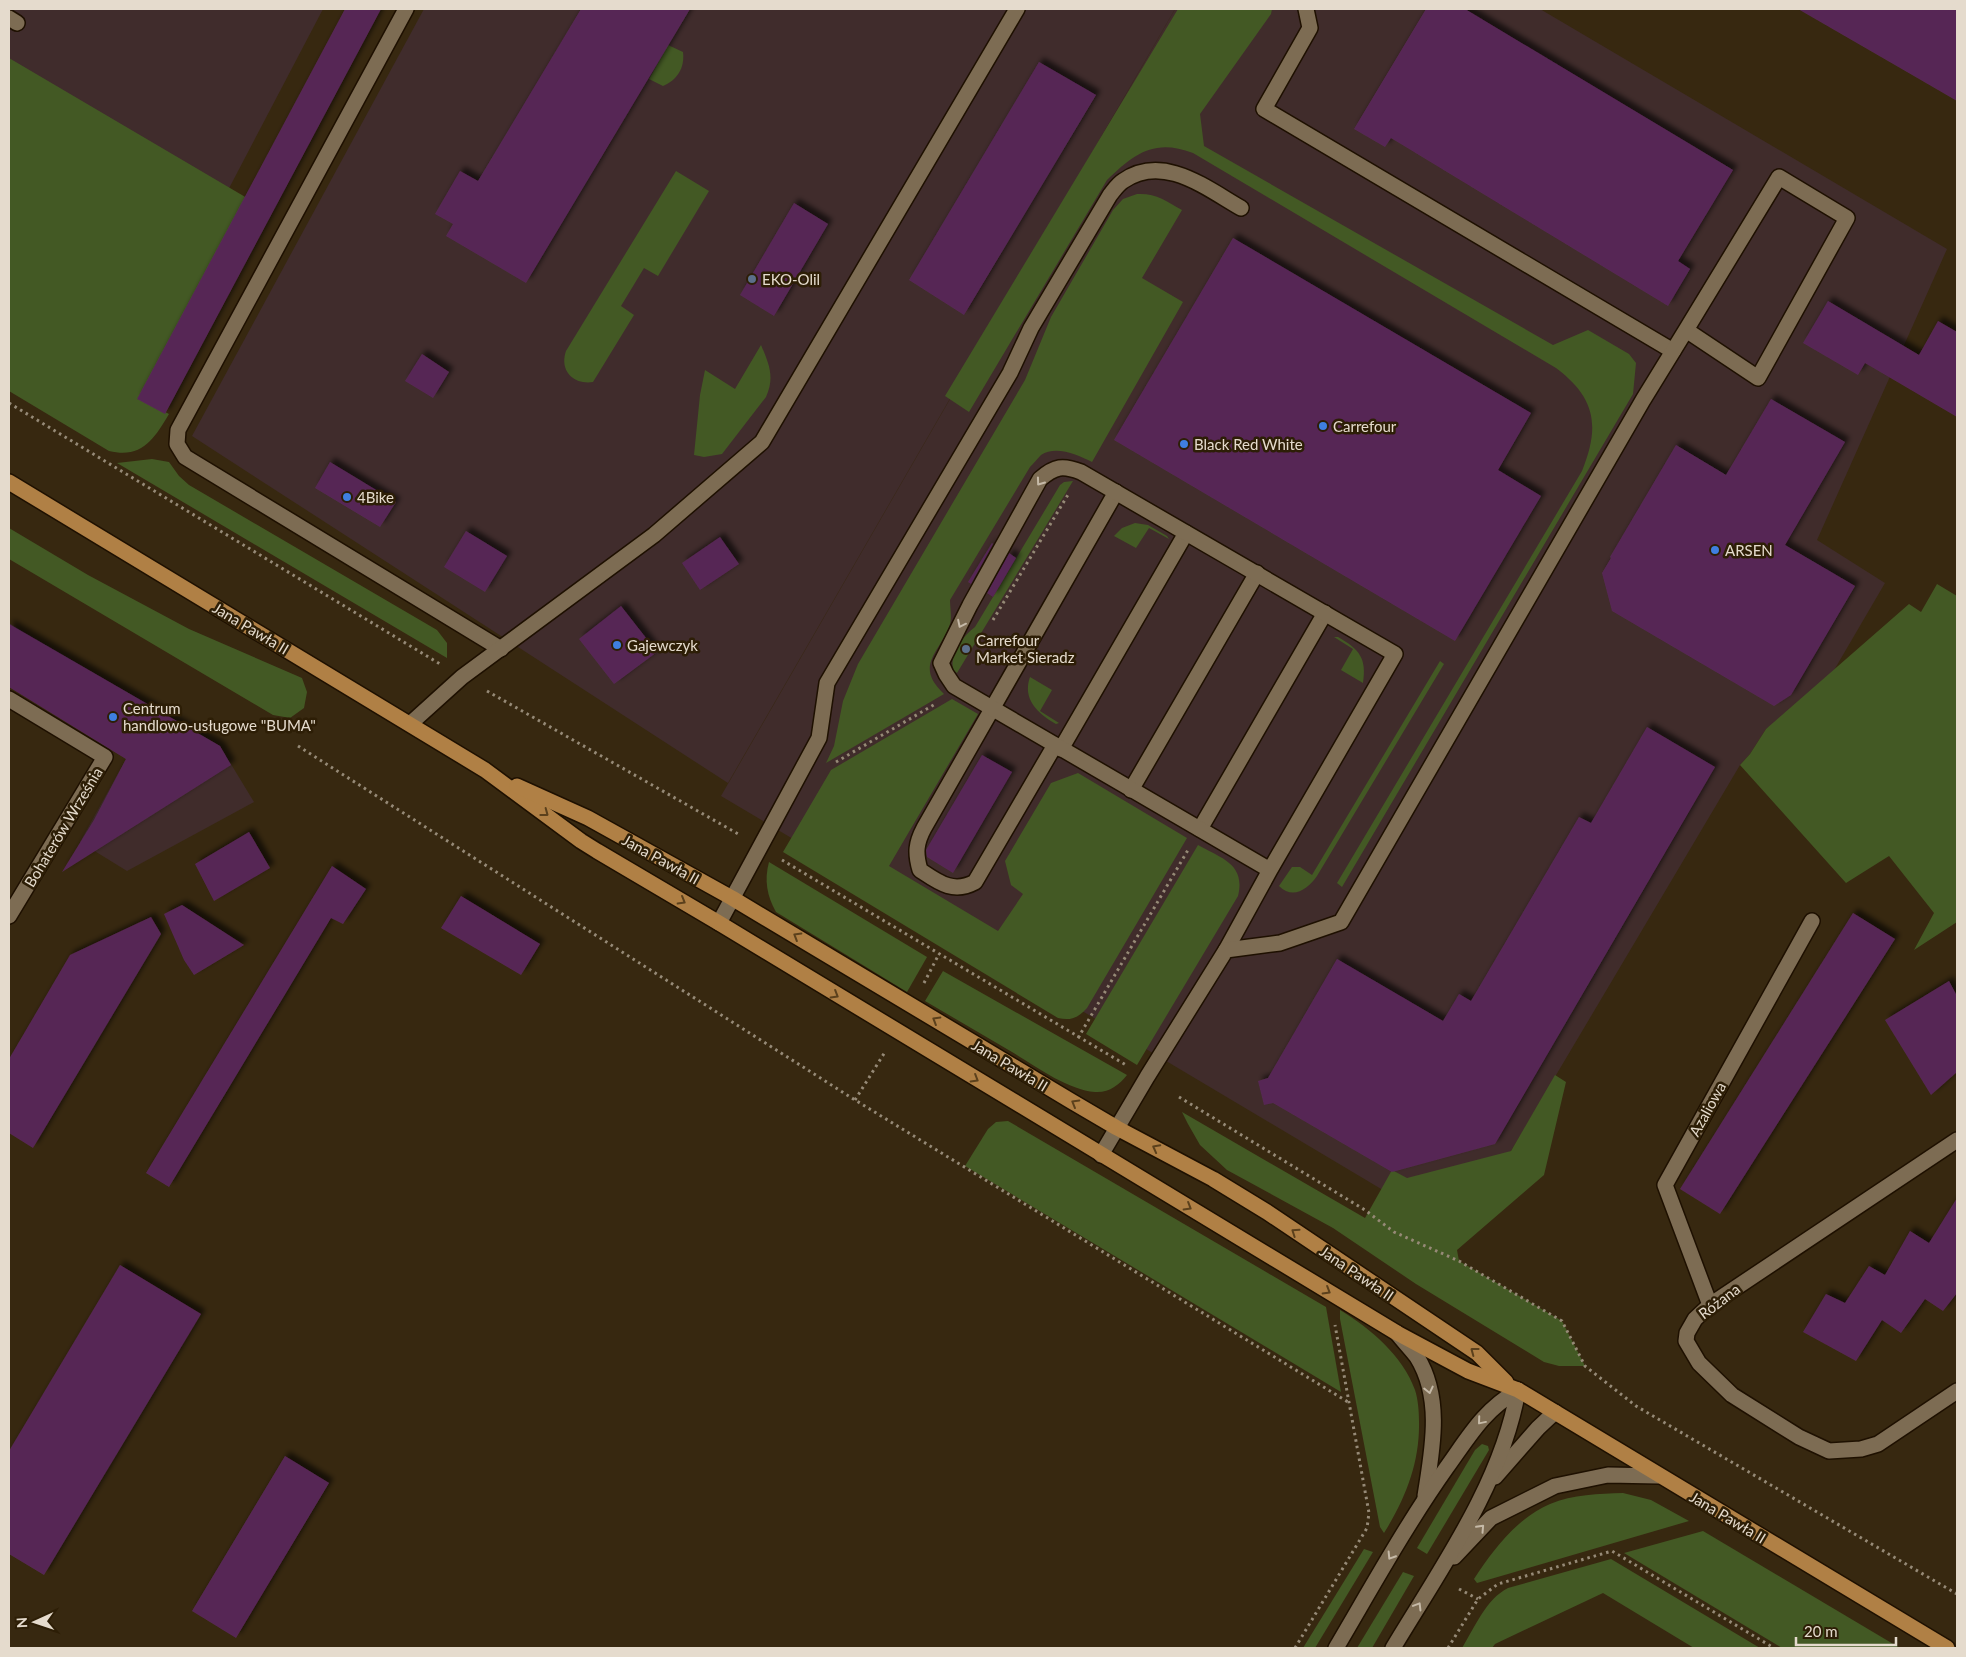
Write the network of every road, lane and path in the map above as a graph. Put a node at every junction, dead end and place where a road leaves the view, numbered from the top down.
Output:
1 (406, 9) edge
2 (1016, 9) edge
3 (1306, 9) edge
4 (1241, 208) dead end
5 (1686, 330) junction
6 (1674, 350) junction
7 (9, 402) edge
8 (9, 482) edge
9 (1116, 492) junction
10 (1186, 533) junction
11 (1257, 574) junction
12 (1325, 613) junction
13 (502, 649) junction
14 (462, 677) junction
15 (9, 699) edge
16 (991, 708) junction
17 (410, 724) junction
18 (298, 746) dead end
19 (1058, 747) junction
20 (492, 774) junction
21 (1132, 790) junction
22 (1200, 829) junction
23 (761, 847) junction
24 (1270, 870) junction
25 (732, 898) junction
26 (9, 916) edge
27 (1812, 921) dead end
28 (720, 923) junction
29 (1226, 950) junction
30 (1078, 1038) junction
31 (1126, 1066) dead end
32 (1180, 1097) dead end
33 (1117, 1128) junction
34 (1957, 1140) edge
35 (1101, 1155) junction
36 (1710, 1305) junction
37 (1333, 1316) dead end
38 (1397, 1333) junction
39 (1513, 1387) junction
40 (1957, 1391) edge
41 (1348, 1402) junction
42 (1555, 1412) junction
43 (1658, 1476) junction
44 (1488, 1486) junction
45 (1424, 1499) junction
46 (1436, 1576) junction
47 (1957, 1594) edge
48 (1295, 1648) edge
49 (1336, 1648) edge
50 (1393, 1648) edge
51 (1448, 1648) edge
52 (1774, 1648) edge
53 (1947, 1648) edge

1 - 13 street
2 - 13 street
3 - 6 street
4 - 23 street
5 - 5 street
5 - 6 street
6 - 29 street
7 - 14 path
8 - 17 main road, Jana Pawła II
9 - 10 street
9 - 16 street
9 -> 16 street
10 - 11 street
10 - 19 street
11 - 12 street
11 - 21 street
12 - 22 street
12 - 24 street
13 - 14 street
14 - 17 street
14 - 23 path
15 - 26 street, Bohaterów Września
16 - 19 street
16 - 19 street
17 - 20 main road, Jana Pawła II
18 - 41 path
19 - 21 street
20 - 25 main road, Jana Pawła II
20 -> 28 main road, Jana Pawła II
21 - 22 street
22 - 24 street
22 - 30 path
23 - 25 street
23 - 30 path
24 - 29 street
25 - 28 street
33 -> 25 main road, Jana Pawła II
27 - 36 street, Azaliowa
28 -> 35 main road, Jana Pawła II
29 - 33 street
30 - 31 path
32 - 47 path
33 - 35 street
39 -> 33 main road, Jana Pawła II
34 - 36 street, Różana
35 -> 38 main road, Jana Pawła II
36 - 40 street, Różana
37 - 41 path
38 - 39 main road, Jana Pawła II
38 -> 45 street
39 - 42 main road, Jana Pawła II
39 - 44 street
39 -> 45 street
41 - 48 path
42 - 43 main road, Jana Pawła II
42 - 44 street
46 -> 43 street
43 - 53 main road, Jana Pawła II
44 - 46 street
45 -> 49 street
50 -> 46 street
51 - 52 path

